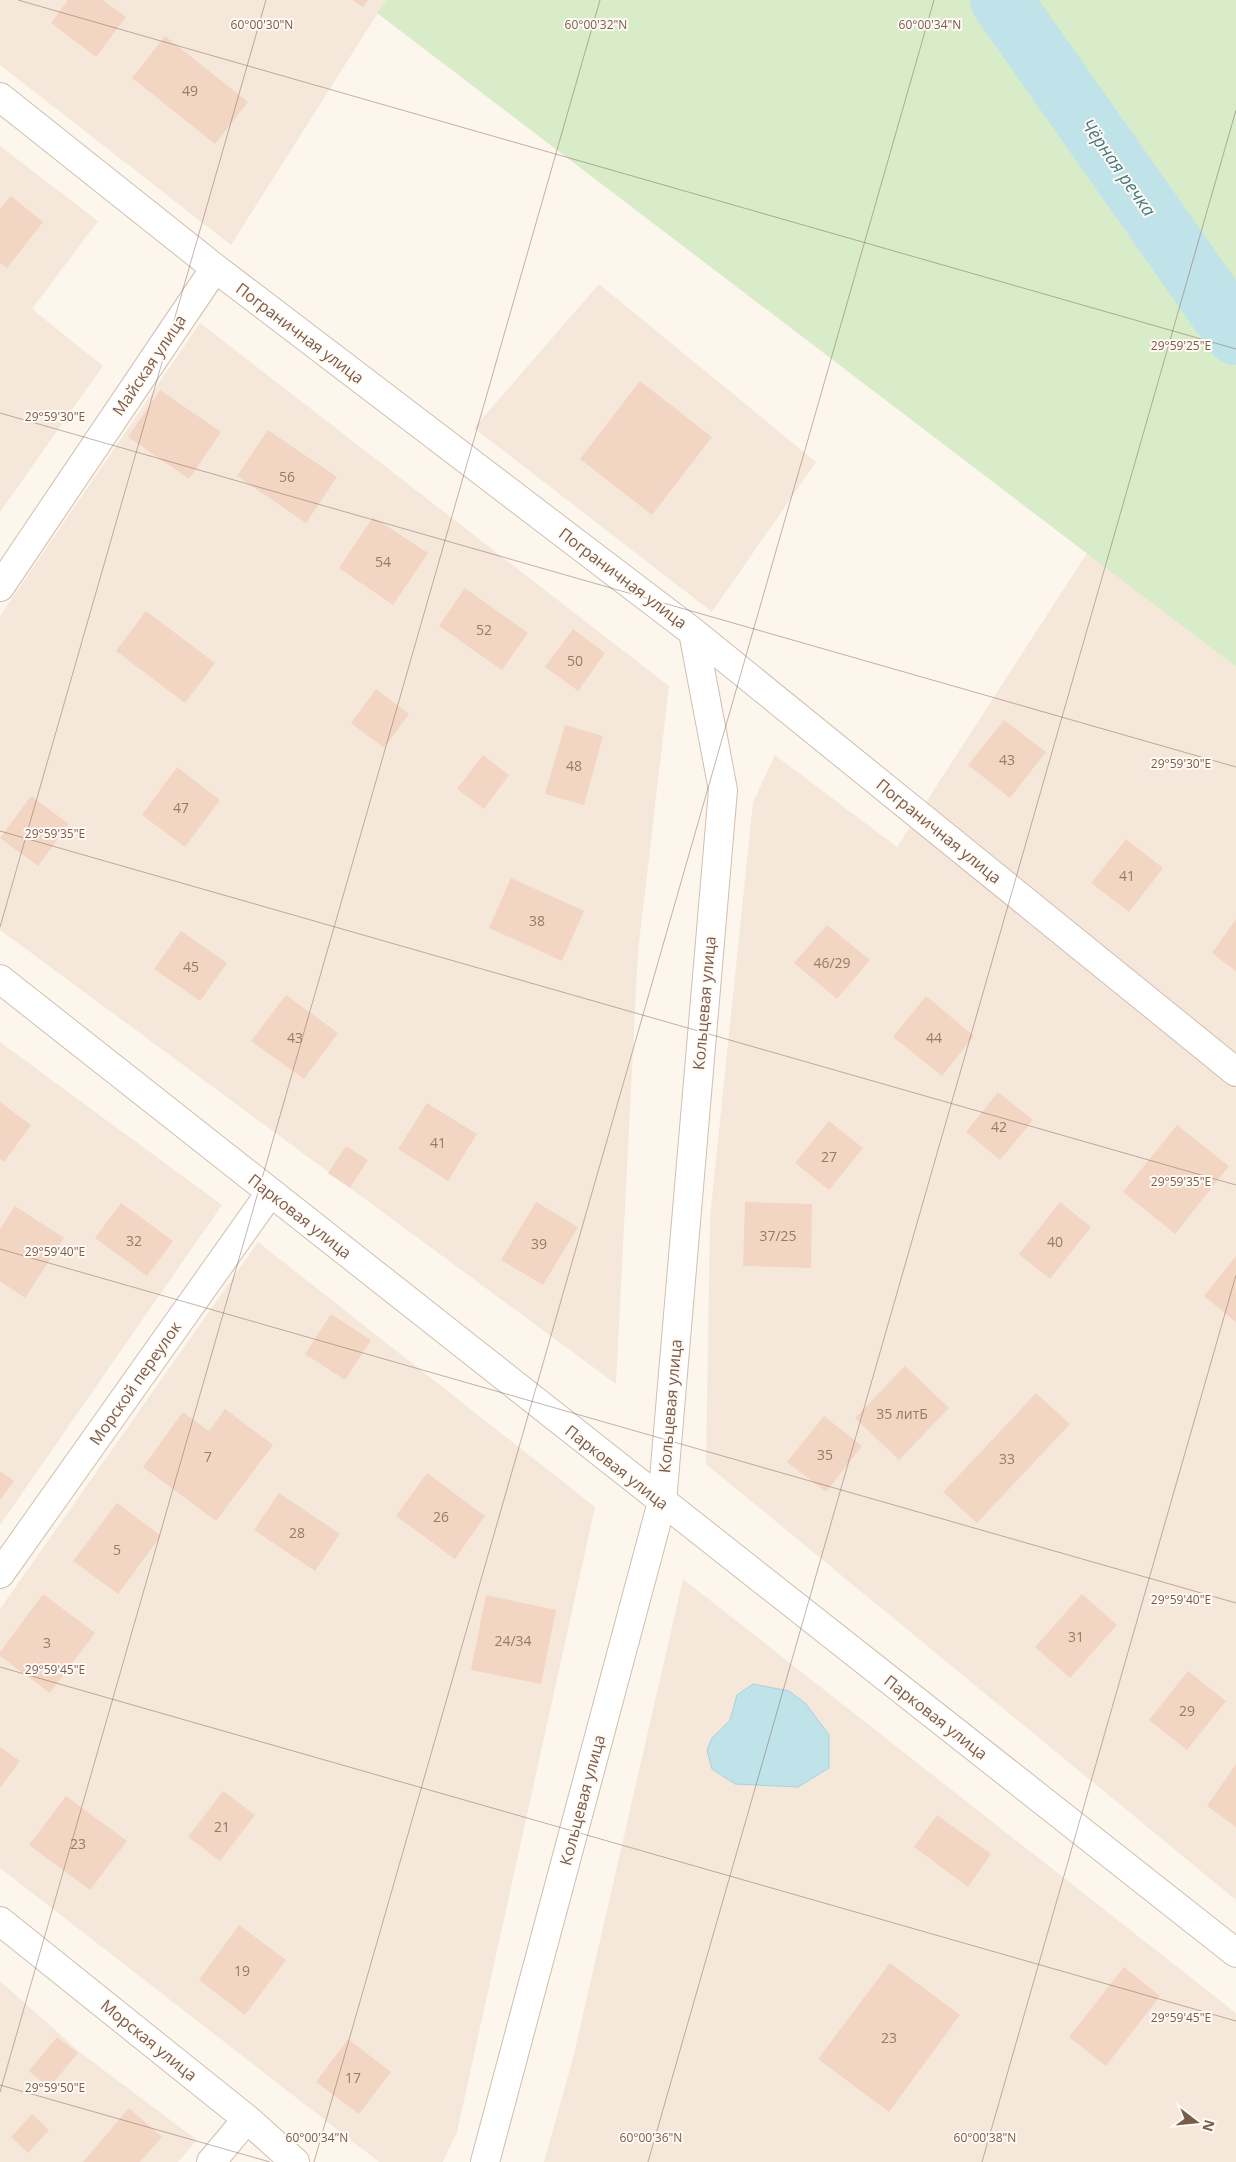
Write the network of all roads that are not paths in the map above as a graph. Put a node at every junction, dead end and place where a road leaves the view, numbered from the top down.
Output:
1 (0, 97) edge
2 (215, 268) junction
3 (0, 586) edge
4 (693, 632) junction
5 (0, 979) edge
6 (1236, 1072) edge
7 (270, 1193) junction
8 (662, 1502) junction
9 (0, 1574) edge
10 (0, 1920) edge
11 (1236, 1953) edge
12 (247, 2119) junction
13 (211, 2162) edge
14 (295, 2162) edge
15 (485, 2162) edge

1 - 2 street, Пограничная улица
2 - 3 street, Майская улица
2 - 4 street, Пограничная улица
4 - 6 street, Пограничная улица
4 - 8 street, Кольцевая улица
5 - 7 street, Парковая улица
7 - 8 street, Парковая улица
7 - 9 street, Морской переулок
8 - 11 street, Парковая улица
8 - 15 street, Кольцевая улица
10 - 12 street, Морская улица
12 - 13 street
12 - 14 street, Морская улица

